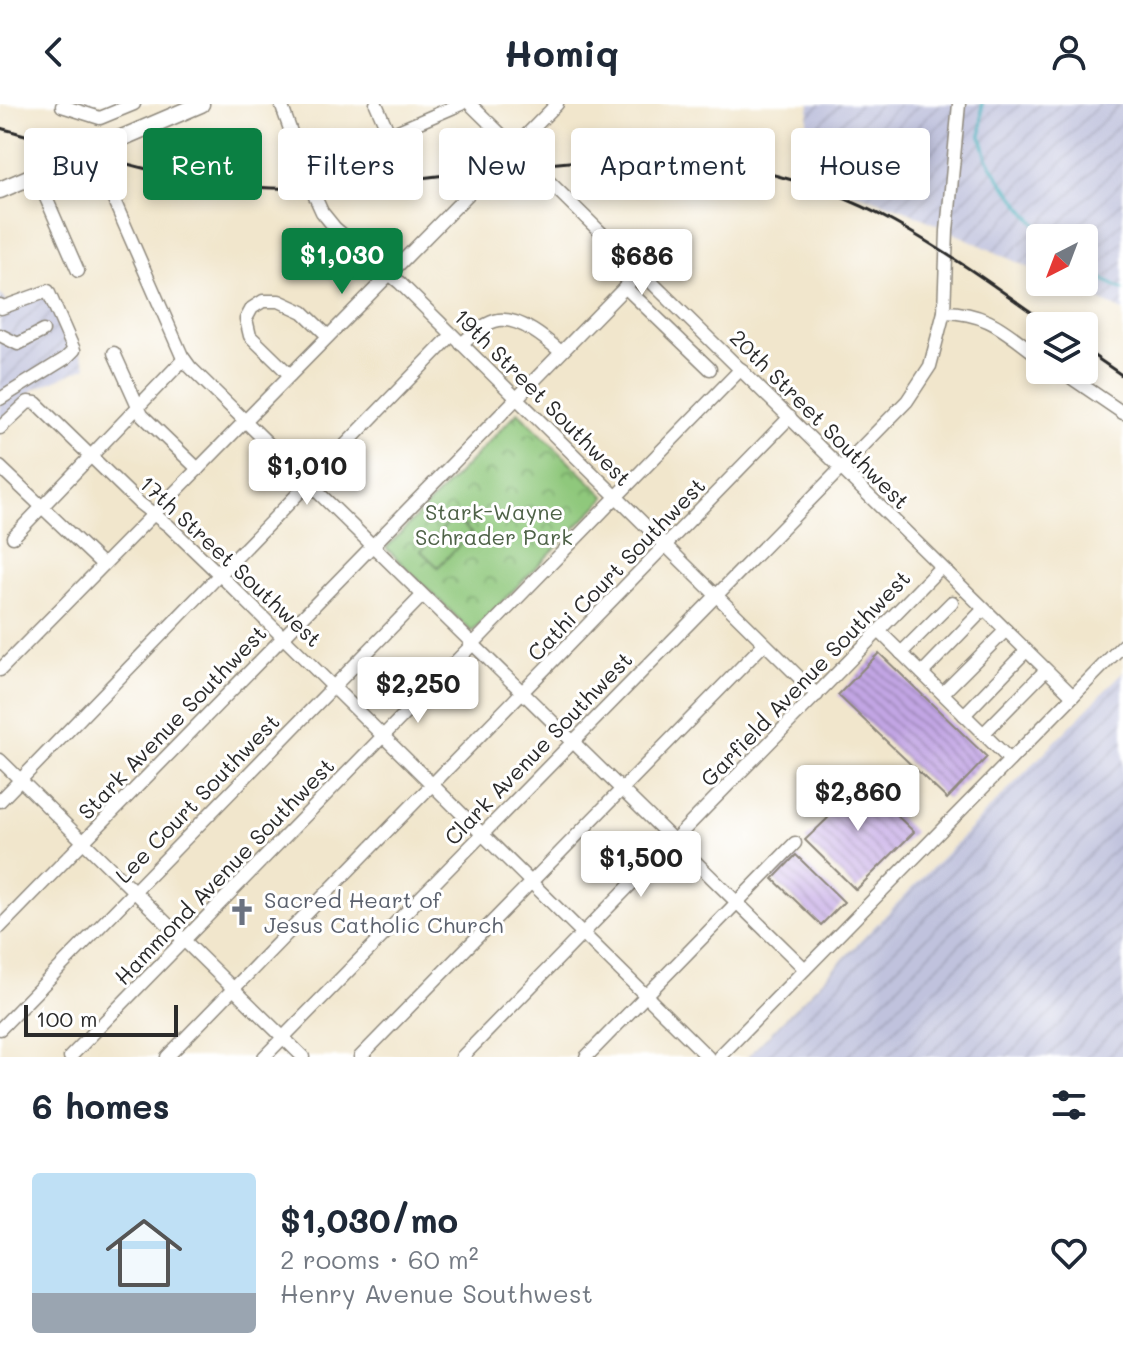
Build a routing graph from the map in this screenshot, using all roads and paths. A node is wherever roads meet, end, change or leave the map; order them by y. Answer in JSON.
{"nodes":[{"id":1,"x":64,"y":104,"type":"edge"},
{"id":2,"x":134,"y":104,"type":"edge"},
{"id":3,"x":281,"y":104,"type":"edge"},
{"id":4,"x":376,"y":104,"type":"edge"},
{"id":5,"x":461,"y":104,"type":"edge"},
{"id":6,"x":470,"y":104,"type":"edge"},
{"id":7,"x":557,"y":104,"type":"edge"},
{"id":8,"x":958,"y":104,"type":"edge"},
{"id":9,"x":196,"y":105,"type":"edge"},
{"id":10,"x":290,"y":128,"type":"edge"},
{"id":11,"x":386,"y":128,"type":"edge"},
{"id":12,"x":408,"y":128,"type":"edge"},
{"id":13,"x":494,"y":128,"type":"edge"},
{"id":14,"x":534,"y":128,"type":"edge"},
{"id":15,"x":127,"y":136,"type":"edge"},
{"id":16,"x":24,"y":180,"type":"edge"},
{"id":17,"x":555,"y":188,"type":"edge"},
{"id":18,"x":0,"y":190,"type":"edge"},
{"id":19,"x":47,"y":200,"type":"edge"},
{"id":20,"x":114,"y":200,"type":"edge"},
{"id":21,"x":316,"y":200,"type":"edge"},
{"id":22,"x":462,"y":200,"type":"edge"},
{"id":23,"x":78,"y":271,"type":"dead end"},
{"id":24,"x":641,"y":271,"type":"junction"},
{"id":25,"x":389,"y":273,"type":"junction"},
{"id":26,"x":625,"y":287,"type":"junction"},
{"id":27,"x":0,"y":305,"type":"edge"},
{"id":28,"x":944,"y":312,"type":"junction"},
{"id":29,"x":43,"y":331,"type":"dead end"},
{"id":30,"x":0,"y":335,"type":"edge"},
{"id":31,"x":328,"y":336,"type":"junction"},
{"id":32,"x":710,"y":338,"type":"junction"},
{"id":33,"x":456,"y":340,"type":"junction"},
{"id":34,"x":1026,"y":347,"type":"edge"},
{"id":35,"x":561,"y":352,"type":"junction"},
{"id":36,"x":114,"y":353,"type":"dead end"},
{"id":37,"x":694,"y":354,"type":"junction"},
{"id":38,"x":184,"y":359,"type":"junction"},
{"id":39,"x":710,"y":369,"type":"dead end"},
{"id":40,"x":741,"y":369,"type":"junction"},
{"id":41,"x":290,"y":375,"type":"junction"},
{"id":42,"x":1081,"y":384,"type":"edge"},
{"id":43,"x":516,"y":398,"type":"junction"},
{"id":44,"x":0,"y":399,"type":"edge"},
{"id":45,"x":138,"y":407,"type":"junction"},
{"id":46,"x":1123,"y":413,"type":"edge"},
{"id":47,"x":790,"y":417,"type":"junction"},
{"id":48,"x":245,"y":421,"type":"junction"},
{"id":49,"x":0,"y":428,"type":"edge"},
{"id":50,"x":91,"y":456,"type":"junction"},
{"id":51,"x":0,"y":467,"type":"edge"},
{"id":52,"x":841,"y":467,"type":"junction"},
{"id":53,"x":198,"y":469,"type":"junction"},
{"id":54,"x":308,"y":484,"type":"junction"},
{"id":55,"x":617,"y":497,"type":"junction"},
{"id":56,"x":42,"y":507,"type":"junction"},
{"id":57,"x":154,"y":514,"type":"junction"},
{"id":58,"x":13,"y":537,"type":"dead end"},
{"id":59,"x":372,"y":546,"type":"junction"},
{"id":60,"x":666,"y":546,"type":"junction"},
{"id":61,"x":103,"y":565,"type":"junction"},
{"id":62,"x":941,"y":567,"type":"junction"},
{"id":63,"x":220,"y":575,"type":"junction"},
{"id":64,"x":716,"y":595,"type":"junction"},
{"id":65,"x":422,"y":596,"type":"junction"},
{"id":66,"x":952,"y":602,"type":"dead end"},
{"id":67,"x":984,"y":609,"type":"junction"},
{"id":68,"x":1006,"y":630,"type":"junction"},
{"id":69,"x":879,"y":631,"type":"junction"},
{"id":70,"x":284,"y":637,"type":"junction"},
{"id":71,"x":472,"y":644,"type":"junction"},
{"id":72,"x":764,"y":644,"type":"junction"},
{"id":73,"x":1123,"y":645,"type":"edge"},
{"id":74,"x":1026,"y":651,"type":"junction"},
{"id":75,"x":901,"y":653,"type":"junction"},
{"id":76,"x":0,"y":670,"type":"edge"},
{"id":77,"x":1046,"y":670,"type":"junction"},
{"id":78,"x":922,"y":673,"type":"junction"},
{"id":79,"x":334,"y":686,"type":"junction"},
{"id":80,"x":523,"y":693,"type":"junction"},
{"id":81,"x":943,"y":693,"type":"junction"},
{"id":82,"x":817,"y":695,"type":"junction"},
{"id":83,"x":1073,"y":696,"type":"junction"},
{"id":84,"x":964,"y":715,"type":"junction"},
{"id":85,"x":384,"y":734,"type":"junction"},
{"id":86,"x":983,"y":734,"type":"junction"},
{"id":87,"x":573,"y":742,"type":"junction"},
{"id":88,"x":0,"y":760,"type":"edge"},
{"id":89,"x":1010,"y":760,"type":"junction"},
{"id":90,"x":20,"y":780,"type":"junction"},
{"id":91,"x":432,"y":784,"type":"junction"},
{"id":92,"x":622,"y":790,"type":"junction"},
{"id":93,"x":0,"y":801,"type":"edge"},
{"id":94,"x":483,"y":834,"type":"junction"},
{"id":95,"x":83,"y":841,"type":"junction"},
{"id":96,"x":673,"y":841,"type":"junction"},
{"id":97,"x":795,"y":843,"type":"dead end"},
{"id":98,"x":533,"y":882,"type":"junction"},
{"id":99,"x":134,"y":891,"type":"junction"},
{"id":100,"x":737,"y":904,"type":"junction"},
{"id":101,"x":0,"y":927,"type":"edge"},
{"id":102,"x":584,"y":933,"type":"junction"},
{"id":103,"x":185,"y":940,"type":"junction"},
{"id":104,"x":805,"y":969,"type":"junction"},
{"id":105,"x":234,"y":989,"type":"junction"},
{"id":106,"x":646,"y":995,"type":"junction"},
{"id":107,"x":0,"y":1029,"type":"edge"},
{"id":108,"x":283,"y":1038,"type":"junction"},
{"id":109,"x":70,"y":1057,"type":"edge"},
{"id":110,"x":167,"y":1057,"type":"edge"},
{"id":111,"x":264,"y":1057,"type":"edge"},
{"id":112,"x":303,"y":1057,"type":"edge"},
{"id":113,"x":360,"y":1057,"type":"edge"},
{"id":114,"x":462,"y":1057,"type":"edge"},
{"id":115,"x":586,"y":1057,"type":"edge"},
{"id":116,"x":708,"y":1057,"type":"edge"},
{"id":117,"x":719,"y":1057,"type":"edge"}],
"edges":[{"from":1,"to":2,"type":"street"},
{"from":3,"to":10,"type":"street","name":"19th Street Southwest"},
{"from":4,"to":11,"type":"street"},
{"from":5,"to":12,"type":"street"},
{"from":6,"to":13,"type":"street","name":"20th Street Southwest"},
{"from":7,"to":14,"type":"street"},
{"from":8,"to":28,"type":"street","name":"Clark Avenue Southwest"},
{"from":9,"to":15,"type":"main road"},
{"from":16,"to":18,"type":"main road"},
{"from":17,"to":24,"type":"street","name":"20th Street Southwest"},
{"from":19,"to":23,"type":"street"},
{"from":20,"to":38,"type":"street"},
{"from":21,"to":25,"type":"street","name":"19th Street Southwest"},
{"from":22,"to":25,"type":"street"},
{"from":24,"to":26,"type":"street","name":"Stark Avenue Southwest"},
{"from":24,"to":32,"type":"street","name":"20th Street Southwest"},
{"from":25,"to":31,"type":"street"},
{"from":25,"to":33,"type":"street","name":"19th Street Southwest"},
{"from":26,"to":35,"type":"street","name":"Stark Avenue Southwest"},
{"from":26,"to":37,"type":"street"},
{"from":27,"to":44,"type":"street"},
{"from":28,"to":34,"type":"street"},
{"from":28,"to":52,"type":"street","name":"Clark Avenue Southwest"},
{"from":29,"to":30,"type":"street"},
{"from":31,"to":41,"type":"street"},
{"from":31,"to":41,"type":"street"},
{"from":32,"to":37,"type":"street"},
{"from":32,"to":40,"type":"street","name":"20th Street Southwest"},
{"from":33,"to":35,"type":"street"},
{"from":33,"to":43,"type":"street","name":"19th Street Southwest"},
{"from":33,"to":54,"type":"street"},
{"from":35,"to":43,"type":"street","name":"Stark Avenue Southwest"},
{"from":36,"to":45,"type":"street"},
{"from":37,"to":39,"type":"street"},
{"from":38,"to":45,"type":"street"},
{"from":38,"to":48,"type":"street"},
{"from":40,"to":47,"type":"street","name":"20th Street Southwest"},
{"from":40,"to":55,"type":"street","name":"Hammond Avenue Southwest"},
{"from":41,"to":48,"type":"street"},
{"from":42,"to":46,"type":"street"},
{"from":43,"to":55,"type":"street","name":"19th Street Southwest"},
{"from":43,"to":59,"type":"street","name":"Stark Avenue Southwest"},
{"from":45,"to":50,"type":"street"},
{"from":45,"to":53,"type":"street"},
{"from":47,"to":52,"type":"street","name":"20th Street Southwest"},
{"from":47,"to":60,"type":"street","name":"Cathi Court Southwest"},
{"from":48,"to":53,"type":"street"},
{"from":48,"to":54,"type":"street"},
{"from":49,"to":50,"type":"street","name":"17th Street Southwest"},
{"from":50,"to":56,"type":"street"},
{"from":50,"to":57,"type":"street","name":"17th Street Southwest"},
{"from":51,"to":56,"type":"street"},
{"from":52,"to":62,"type":"street","name":"20th Street Southwest"},
{"from":52,"to":64,"type":"street","name":"Clark Avenue Southwest"},
{"from":53,"to":57,"type":"street"},
{"from":54,"to":59,"type":"street"},
{"from":54,"to":63,"type":"street"},
{"from":55,"to":60,"type":"street","name":"19th Street Southwest"},
{"from":55,"to":71,"type":"street","name":"Hammond Avenue Southwest"},
{"from":56,"to":58,"type":"street"},
{"from":56,"to":61,"type":"street"},
{"from":57,"to":61,"type":"street"},
{"from":57,"to":63,"type":"street","name":"17th Street Southwest"},
{"from":59,"to":65,"type":"street"},
{"from":59,"to":70,"type":"street","name":"Stark Avenue Southwest"},
{"from":60,"to":64,"type":"street","name":"19th Street Southwest"},
{"from":60,"to":80,"type":"street","name":"Cathi Court Southwest"},
{"from":61,"to":76,"type":"street"},
{"from":62,"to":67,"type":"street","name":"20th Street Southwest"},
{"from":62,"to":69,"type":"street","name":"Garfield Avenue Southwest"},
{"from":63,"to":70,"type":"street","name":"17th Street Southwest"},
{"from":63,"to":90,"type":"street"},
{"from":64,"to":72,"type":"street","name":"19th Street Southwest"},
{"from":64,"to":87,"type":"street","name":"Clark Avenue Southwest"},
{"from":65,"to":71,"type":"street"},
{"from":65,"to":79,"type":"street","name":"Lee Court Southwest"},
{"from":66,"to":75,"type":"street"},
{"from":67,"to":68,"type":"street","name":"20th Street Southwest"},
{"from":67,"to":78,"type":"street"},
{"from":68,"to":74,"type":"street","name":"20th Street Southwest"},
{"from":68,"to":81,"type":"street"},
{"from":69,"to":75,"type":"street"},
{"from":69,"to":82,"type":"street","name":"Garfield Avenue Southwest"},
{"from":70,"to":79,"type":"street","name":"17th Street Southwest"},
{"from":70,"to":95,"type":"street","name":"Stark Avenue Southwest"},
{"from":71,"to":80,"type":"street"},
{"from":71,"to":85,"type":"street","name":"Hammond Avenue Southwest"},
{"from":72,"to":82,"type":"street","name":"19th Street Southwest"},
{"from":72,"to":92,"type":"street"},
{"from":73,"to":83,"type":"street"},
{"from":74,"to":77,"type":"street","name":"20th Street Southwest"},
{"from":74,"to":84,"type":"street"},
{"from":75,"to":78,"type":"street"},
{"from":77,"to":83,"type":"street","name":"20th Street Southwest"},
{"from":77,"to":86,"type":"street"},
{"from":78,"to":81,"type":"street"},
{"from":79,"to":85,"type":"street","name":"17th Street Southwest"},
{"from":79,"to":99,"type":"street","name":"Lee Court Southwest"},
{"from":80,"to":87,"type":"street"},
{"from":80,"to":91,"type":"street","name":"Cathi Court Southwest"},
{"from":81,"to":84,"type":"street"},
{"from":82,"to":96,"type":"street","name":"Garfield Avenue Southwest"},
{"from":83,"to":89,"type":"street"},
{"from":84,"to":86,"type":"street"},
{"from":85,"to":91,"type":"street","name":"17th Street Southwest"},
{"from":85,"to":103,"type":"street","name":"Hammond Avenue Southwest"},
{"from":86,"to":89,"type":"street"},
{"from":87,"to":92,"type":"street"},
{"from":87,"to":94,"type":"street","name":"Clark Avenue Southwest"},
{"from":88,"to":90,"type":"street"},
{"from":89,"to":104,"type":"street"},
{"from":90,"to":93,"type":"street"},
{"from":90,"to":95,"type":"street"},
{"from":91,"to":94,"type":"street","name":"17th Street Southwest"},
{"from":91,"to":105,"type":"street","name":"Cathi Court Southwest"},
{"from":92,"to":96,"type":"street"},
{"from":92,"to":98,"type":"street"},
{"from":94,"to":98,"type":"street","name":"17th Street Southwest"},
{"from":94,"to":108,"type":"street","name":"Clark Avenue Southwest"},
{"from":95,"to":99,"type":"street"},
{"from":95,"to":101,"type":"street","name":"Stark Avenue Southwest"},
{"from":96,"to":100,"type":"street"},
{"from":96,"to":102,"type":"street","name":"Garfield Avenue Southwest"},
{"from":97,"to":100,"type":"street"},
{"from":98,"to":102,"type":"street","name":"17th Street Southwest"},
{"from":98,"to":113,"type":"street"},
{"from":99,"to":103,"type":"street"},
{"from":99,"to":107,"type":"street","name":"Lee Court Southwest"},
{"from":100,"to":104,"type":"street"},
{"from":100,"to":106,"type":"street"},
{"from":102,"to":106,"type":"street","name":"17th Street Southwest"},
{"from":102,"to":114,"type":"street","name":"Garfield Avenue Southwest"},
{"from":103,"to":105,"type":"street"},
{"from":103,"to":109,"type":"street","name":"Hammond Avenue Southwest"},
{"from":104,"to":117,"type":"street"},
{"from":105,"to":108,"type":"street"},
{"from":105,"to":110,"type":"street","name":"Cathi Court Southwest"},
{"from":106,"to":115,"type":"street"},
{"from":106,"to":116,"type":"street","name":"17th Street Southwest"},
{"from":108,"to":111,"type":"street","name":"Clark Avenue Southwest"},
{"from":108,"to":112,"type":"street"}]}
